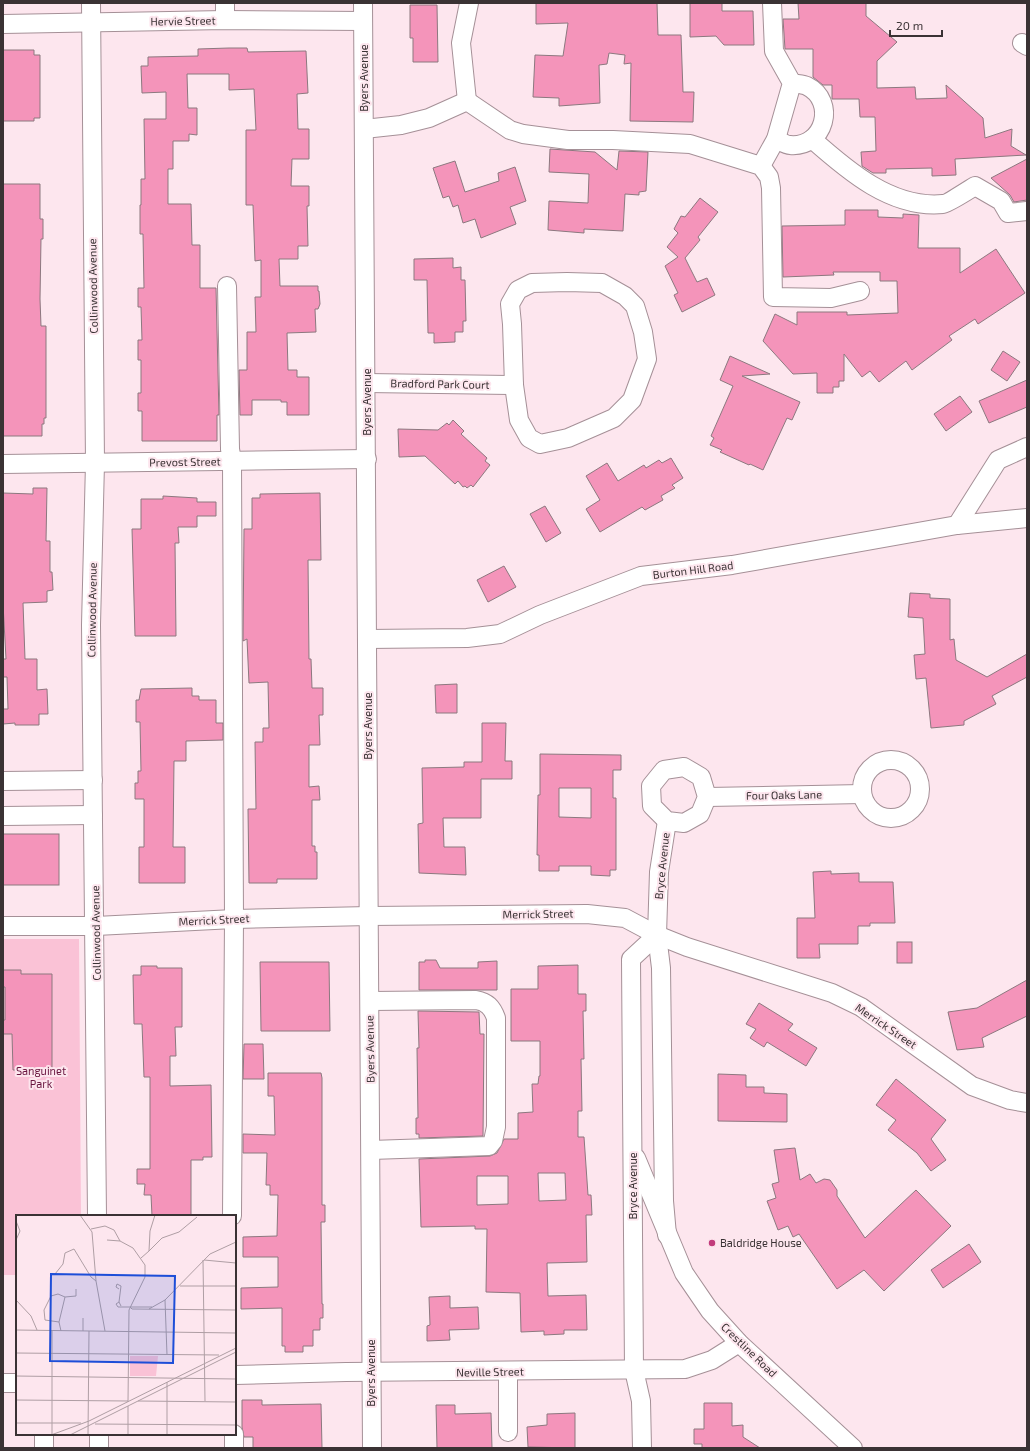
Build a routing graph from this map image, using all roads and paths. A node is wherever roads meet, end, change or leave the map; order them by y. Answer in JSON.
{"nodes":[{"id":1,"x":91,"y":3,"type":"edge"},
{"id":2,"x":363,"y":3,"type":"edge"},
{"id":3,"x":469,"y":3,"type":"edge"},
{"id":4,"x":772,"y":3,"type":"edge"},
{"id":5,"x":225,"y":12,"type":"edge"},
{"id":6,"x":364,"y":21,"type":"junction"},
{"id":7,"x":91,"y":22,"type":"junction"},
{"id":8,"x":3,"y":24,"type":"edge"},
{"id":9,"x":792,"y":83,"type":"junction"},
{"id":10,"x":467,"y":101,"type":"junction"},
{"id":11,"x":364,"y":129,"type":"junction"},
{"id":12,"x":776,"y":139,"type":"junction"},
{"id":13,"x":812,"y":139,"type":"junction"},
{"id":14,"x":761,"y":166,"type":"junction"},
{"id":15,"x":1027,"y":211,"type":"edge"},
{"id":16,"x":227,"y":286,"type":"dead end"},
{"id":17,"x":860,"y":291,"type":"dead end"},
{"id":18,"x":367,"y":383,"type":"junction"},
{"id":19,"x":514,"y":385,"type":"junction"},
{"id":20,"x":1027,"y":447,"type":"edge"},
{"id":21,"x":367,"y":459,"type":"junction"},
{"id":22,"x":232,"y":461,"type":"junction"},
{"id":23,"x":95,"y":463,"type":"junction"},
{"id":24,"x":3,"y":464,"type":"edge"},
{"id":25,"x":1027,"y":518,"type":"edge"},
{"id":26,"x":957,"y":525,"type":"junction"},
{"id":27,"x":367,"y":640,"type":"junction"},
{"id":28,"x":93,"y":780,"type":"junction"},
{"id":29,"x":3,"y":781,"type":"edge"},
{"id":30,"x":862,"y":794,"type":"dead end"},
{"id":31,"x":707,"y":797,"type":"junction"},
{"id":32,"x":93,"y":815,"type":"junction"},
{"id":33,"x":3,"y":816,"type":"edge"},
{"id":34,"x":667,"y":821,"type":"junction"},
{"id":35,"x":369,"y":916,"type":"junction"},
{"id":36,"x":234,"y":919,"type":"junction"},
{"id":37,"x":3,"y":926,"type":"edge"},
{"id":38,"x":96,"y":926,"type":"junction"},
{"id":39,"x":656,"y":935,"type":"junction"},
{"id":40,"x":370,"y":1001,"type":"junction"},
{"id":41,"x":1027,"y":1103,"type":"edge"},
{"id":42,"x":371,"y":1150,"type":"junction"},
{"id":43,"x":632,"y":1150,"type":"junction"},
{"id":44,"x":97,"y":1215,"type":"edge"},
{"id":45,"x":232,"y":1215,"type":"edge"},
{"id":46,"x":667,"y":1234,"type":"junction"},
{"id":47,"x":738,"y":1343,"type":"junction"},
{"id":48,"x":634,"y":1370,"type":"junction"},
{"id":49,"x":508,"y":1371,"type":"junction"},
{"id":50,"x":371,"y":1373,"type":"junction"},
{"id":51,"x":236,"y":1375,"type":"edge"},
{"id":52,"x":3,"y":1383,"type":"edge"},
{"id":53,"x":16,"y":1384,"type":"edge"},
{"id":54,"x":508,"y":1432,"type":"dead end"},
{"id":55,"x":44,"y":1435,"type":"edge"},
{"id":56,"x":99,"y":1435,"type":"edge"},
{"id":57,"x":234,"y":1435,"type":"edge"},
{"id":58,"x":44,"y":1448,"type":"edge"},
{"id":59,"x":99,"y":1448,"type":"edge"},
{"id":60,"x":234,"y":1448,"type":"edge"},
{"id":61,"x":372,"y":1448,"type":"edge"},
{"id":62,"x":642,"y":1448,"type":"edge"},
{"id":63,"x":853,"y":1448,"type":"edge"}],
"edges":[{"from":1,"to":7,"type":"street","name":"Collinwood Avenue"},
{"from":2,"to":6,"type":"street","name":"Byers Avenue"},
{"from":3,"to":10,"type":"street"},
{"from":4,"to":9,"type":"street"},
{"from":5,"to":6,"type":"street","name":"Hervie Street"},
{"from":5,"to":7,"type":"street","name":"Hervie Street"},
{"from":6,"to":11,"type":"street","name":"Byers Avenue"},
{"from":7,"to":8,"type":"street","name":"Hervie Street"},
{"from":7,"to":23,"type":"street","name":"Collinwood Avenue"},
{"from":9,"to":12,"type":"street"},
{"from":9,"to":13,"type":"street"},
{"from":10,"to":11,"type":"street"},
{"from":10,"to":14,"type":"street"},
{"from":11,"to":18,"type":"street","name":"Byers Avenue"},
{"from":12,"to":13,"type":"street"},
{"from":12,"to":14,"type":"street"},
{"from":13,"to":15,"type":"street"},
{"from":14,"to":17,"type":"street"},
{"from":16,"to":22,"type":"street"},
{"from":18,"to":19,"type":"street","name":"Bradford Park Court"},
{"from":18,"to":21,"type":"street","name":"Byers Avenue"},
{"from":19,"to":19,"type":"street"},
{"from":20,"to":26,"type":"street"},
{"from":21,"to":22,"type":"street","name":"Prevost Street"},
{"from":21,"to":27,"type":"street","name":"Byers Avenue"},
{"from":22,"to":23,"type":"street","name":"Prevost Street"},
{"from":22,"to":36,"type":"street"},
{"from":23,"to":24,"type":"street","name":"Prevost Street"},
{"from":23,"to":28,"type":"street","name":"Collinwood Avenue"},
{"from":25,"to":26,"type":"street","name":"Burton Hill Road"},
{"from":26,"to":27,"type":"street","name":"Burton Hill Road"},
{"from":27,"to":35,"type":"street","name":"Byers Avenue"},
{"from":28,"to":29,"type":"street"},
{"from":28,"to":32,"type":"street","name":"Collinwood Avenue"},
{"from":30,"to":31,"type":"street","name":"Four Oaks Lane"},
{"from":31,"to":34,"type":"street"},
{"from":31,"to":34,"type":"street"},
{"from":32,"to":33,"type":"street"},
{"from":32,"to":38,"type":"street","name":"Collinwood Avenue"},
{"from":34,"to":39,"type":"street","name":"Bryce Avenue"},
{"from":35,"to":36,"type":"street","name":"Merrick Street"},
{"from":35,"to":39,"type":"street","name":"Merrick Street"},
{"from":35,"to":40,"type":"street","name":"Byers Avenue"},
{"from":36,"to":38,"type":"street","name":"Merrick Street"},
{"from":36,"to":45,"type":"street"},
{"from":37,"to":38,"type":"street","name":"Merrick Street"},
{"from":38,"to":44,"type":"street","name":"Collinwood Avenue"},
{"from":39,"to":41,"type":"street","name":"Merrick Street"},
{"from":39,"to":43,"type":"street","name":"Bryce Avenue"},
{"from":39,"to":46,"type":"street","name":"Bryce Avenue"},
{"from":40,"to":42,"type":"street","name":"Byers Avenue"},
{"from":40,"to":42,"type":"street"},
{"from":42,"to":50,"type":"street","name":"Byers Avenue"},
{"from":43,"to":46,"type":"street","name":"Crestline Road"},
{"from":43,"to":48,"type":"street","name":"Bryce Avenue"},
{"from":46,"to":47,"type":"street","name":"Crestline Road"},
{"from":47,"to":48,"type":"street","name":"Neville Street"},
{"from":47,"to":63,"type":"street","name":"Crestline Road"},
{"from":48,"to":49,"type":"street","name":"Neville Street"},
{"from":48,"to":62,"type":"street","name":"Bryce Avenue"},
{"from":49,"to":50,"type":"street","name":"Neville Street"},
{"from":49,"to":54,"type":"street"},
{"from":50,"to":51,"type":"street","name":"Neville Street"},
{"from":50,"to":61,"type":"street","name":"Byers Avenue"},
{"from":52,"to":53,"type":"street"},
{"from":55,"to":58,"type":"street"},
{"from":56,"to":59,"type":"street"},
{"from":57,"to":60,"type":"street"}]}
